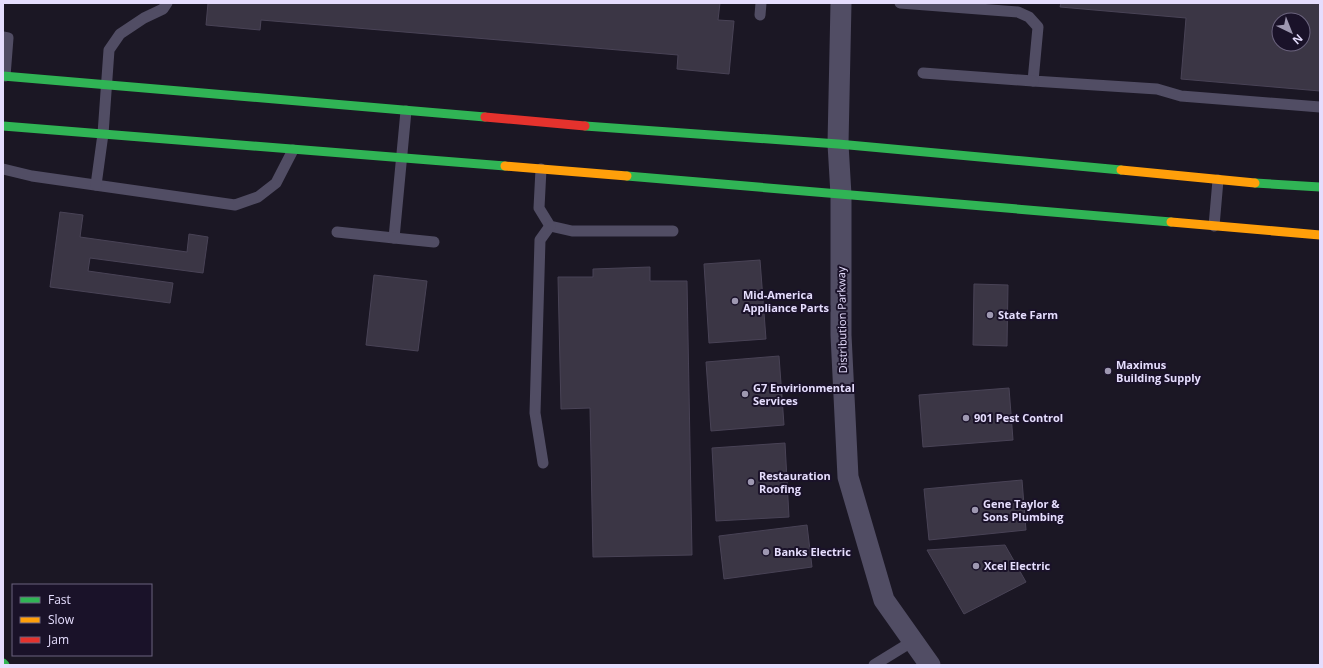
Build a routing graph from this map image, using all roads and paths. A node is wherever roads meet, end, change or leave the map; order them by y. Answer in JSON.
{"nodes":[{"id":1,"x":167,"y":3,"type":"edge"},
{"id":2,"x":761,"y":3,"type":"edge"},
{"id":3,"x":841,"y":3,"type":"edge"},
{"id":4,"x":900,"y":3,"type":"edge"},
{"id":5,"x":760,"y":15,"type":"dead end"},
{"id":6,"x":3,"y":37,"type":"edge"},
{"id":7,"x":923,"y":74,"type":"dead end"},
{"id":8,"x":4,"y":76,"type":"edge"},
{"id":9,"x":1033,"y":81,"type":"junction"},
{"id":10,"x":107,"y":85,"type":"junction"},
{"id":11,"x":1320,"y":107,"type":"edge"},
{"id":12,"x":406,"y":111,"type":"junction"},
{"id":13,"x":3,"y":126,"type":"edge"},
{"id":14,"x":103,"y":134,"type":"junction"},
{"id":15,"x":838,"y":144,"type":"junction"},
{"id":16,"x":293,"y":150,"type":"junction"},
{"id":17,"x":402,"y":159,"type":"junction"},
{"id":18,"x":3,"y":168,"type":"edge"},
{"id":19,"x":541,"y":169,"type":"junction"},
{"id":20,"x":1218,"y":180,"type":"junction"},
{"id":21,"x":96,"y":185,"type":"junction"},
{"id":22,"x":1320,"y":187,"type":"edge"},
{"id":23,"x":841,"y":195,"type":"junction"},
{"id":24,"x":550,"y":226,"type":"junction"},
{"id":25,"x":1214,"y":226,"type":"junction"},
{"id":26,"x":674,"y":231,"type":"dead end"},
{"id":27,"x":337,"y":232,"type":"dead end"},
{"id":28,"x":1320,"y":235,"type":"edge"},
{"id":29,"x":394,"y":238,"type":"junction"},
{"id":30,"x":434,"y":242,"type":"dead end"},
{"id":31,"x":543,"y":463,"type":"dead end"},
{"id":32,"x":913,"y":641,"type":"junction"},
{"id":33,"x":874,"y":665,"type":"edge"},
{"id":34,"x":930,"y":665,"type":"edge"}],
"edges":[{"from":1,"to":10,"type":"lane"},
{"from":2,"to":5,"type":"lane"},
{"from":3,"to":15,"type":"street","name":"Distribution Parkway"},
{"from":4,"to":9,"type":"lane"},
{"from":6,"to":8,"type":"lane"},
{"from":7,"to":9,"type":"lane"},
{"from":8,"to":10,"type":"main road"},
{"from":9,"to":11,"type":"lane"},
{"from":10,"to":12,"type":"main road"},
{"from":10,"to":14,"type":"lane"},
{"from":12,"to":15,"type":"main road"},
{"from":12,"to":17,"type":"lane"},
{"from":13,"to":14,"type":"main road"},
{"from":14,"to":16,"type":"main road"},
{"from":14,"to":21,"type":"lane"},
{"from":15,"to":20,"type":"main road"},
{"from":15,"to":23,"type":"street","name":"Distribution Parkway"},
{"from":16,"to":17,"type":"main road"},
{"from":16,"to":21,"type":"lane"},
{"from":17,"to":19,"type":"main road"},
{"from":17,"to":29,"type":"lane"},
{"from":18,"to":21,"type":"lane"},
{"from":19,"to":23,"type":"main road"},
{"from":19,"to":24,"type":"lane"},
{"from":20,"to":22,"type":"main road"},
{"from":20,"to":25,"type":"lane"},
{"from":23,"to":25,"type":"main road"},
{"from":23,"to":32,"type":"street","name":"Distribution Parkway"},
{"from":24,"to":26,"type":"lane"},
{"from":24,"to":31,"type":"lane"},
{"from":25,"to":28,"type":"main road"},
{"from":27,"to":29,"type":"lane"},
{"from":29,"to":30,"type":"lane"},
{"from":32,"to":33,"type":"lane"},
{"from":32,"to":34,"type":"street","name":"Distribution Parkway"}]}
